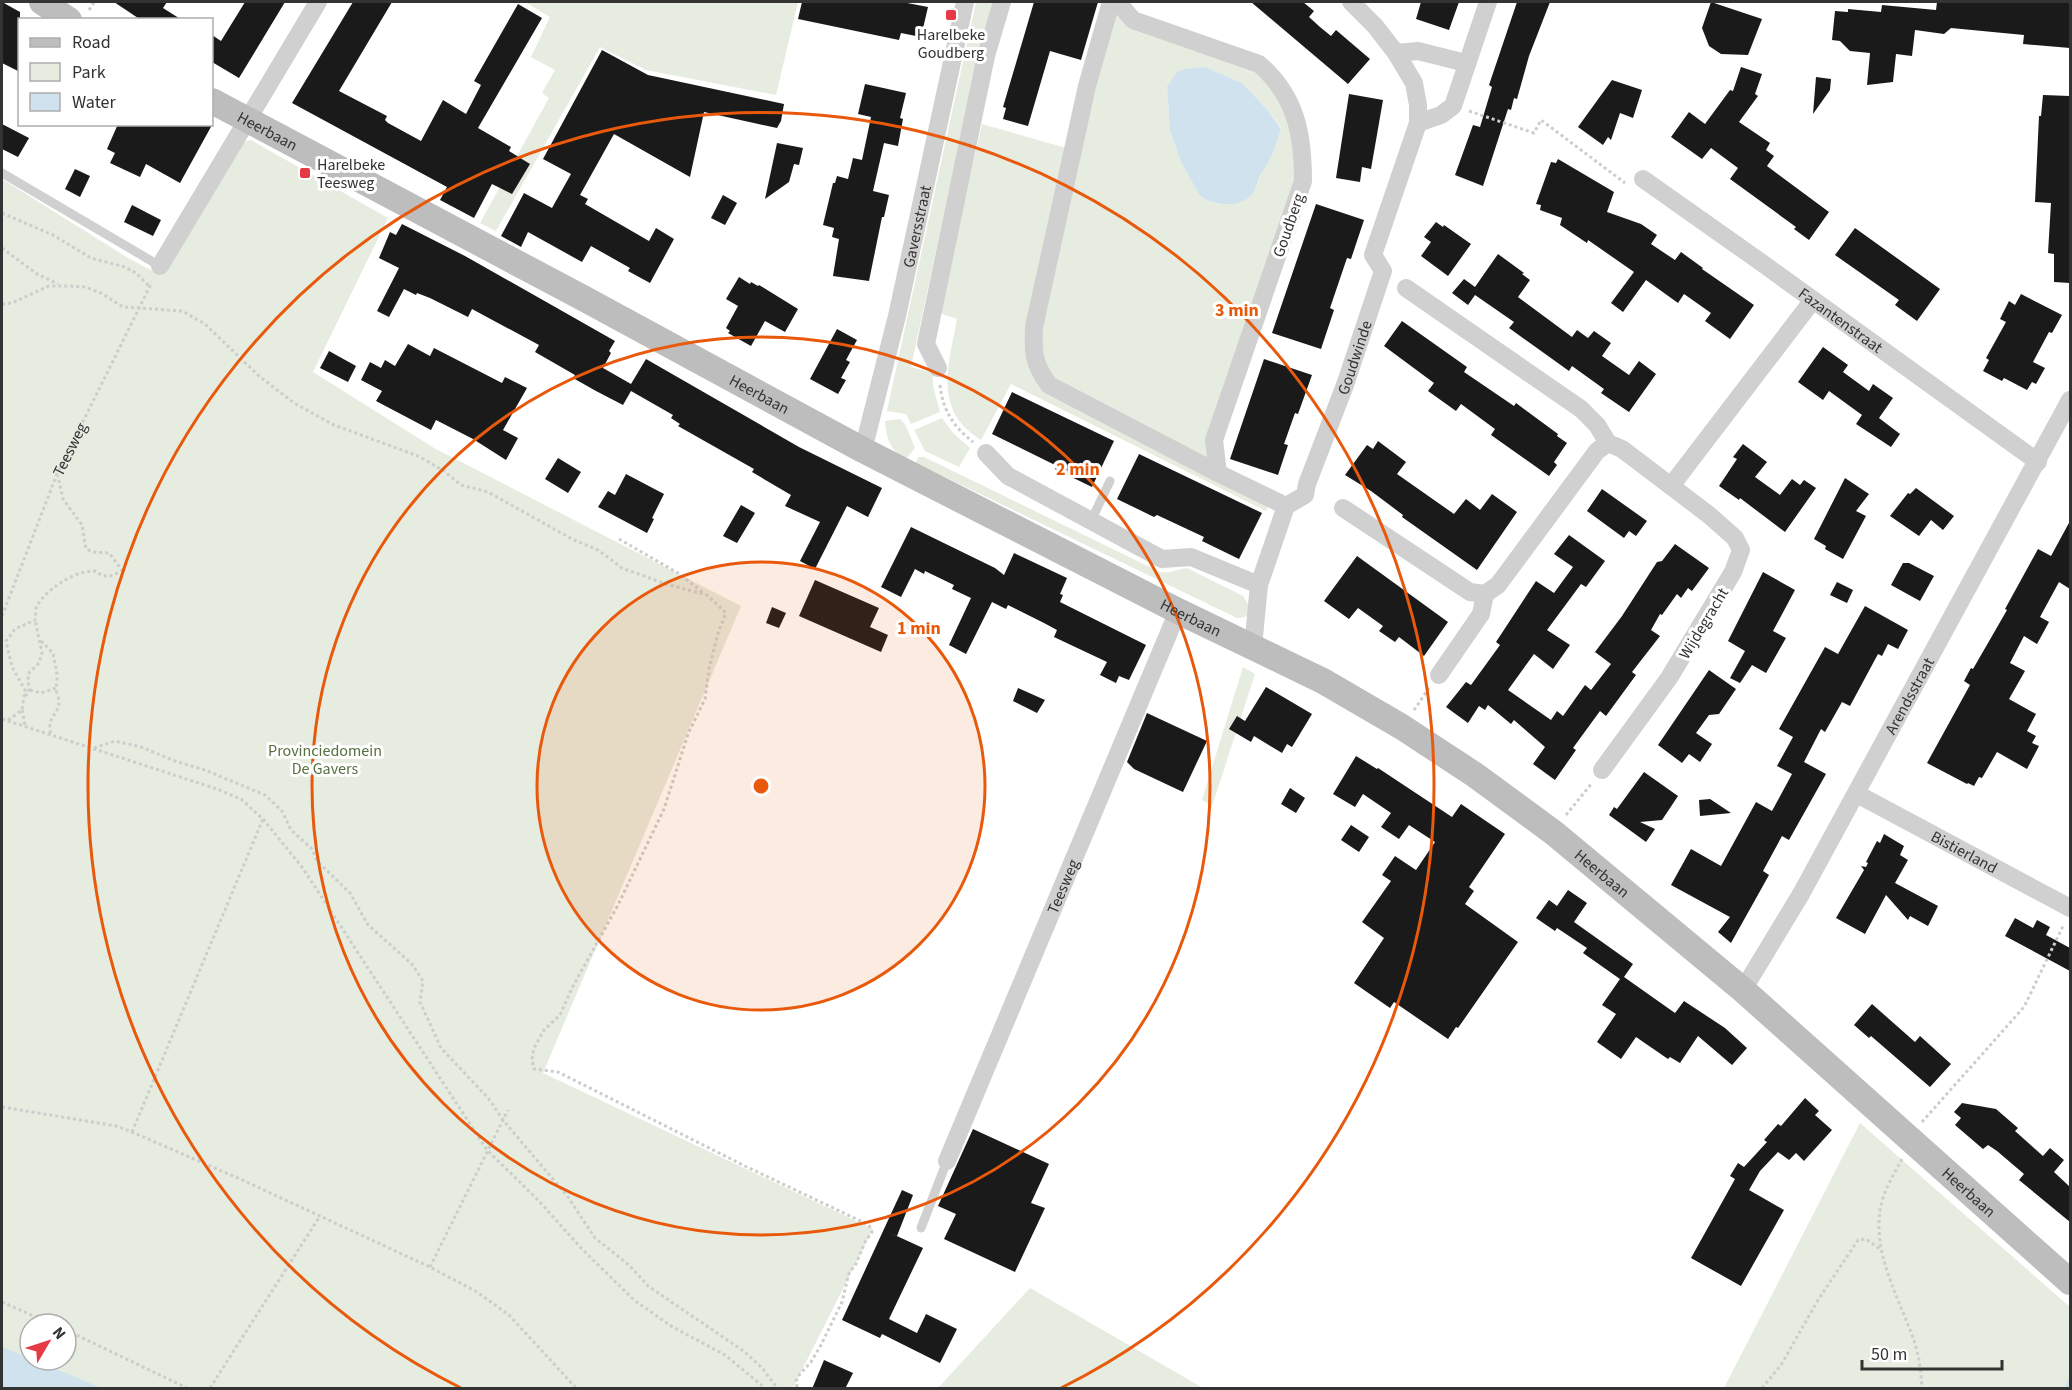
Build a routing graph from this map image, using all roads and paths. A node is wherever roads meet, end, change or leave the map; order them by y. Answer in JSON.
{"nodes":[{"id":1,"x":42,"y":2,"type":"edge"},
{"id":2,"x":318,"y":2,"type":"edge"},
{"id":3,"x":965,"y":2,"type":"edge"},
{"id":4,"x":1002,"y":2,"type":"edge"},
{"id":5,"x":1111,"y":2,"type":"edge"},
{"id":6,"x":1120,"y":2,"type":"edge"},
{"id":7,"x":1351,"y":2,"type":"edge"},
{"id":8,"x":1488,"y":2,"type":"edge"},
{"id":9,"x":66,"y":18,"type":"edge"},
{"id":10,"x":1396,"y":53,"type":"junction"},
{"id":11,"x":1466,"y":63,"type":"junction"},
{"id":12,"x":213,"y":101,"type":"edge"},
{"id":13,"x":1453,"y":106,"type":"junction"},
{"id":14,"x":248,"y":119,"type":"junction"},
{"id":15,"x":1418,"y":123,"type":"junction"},
{"id":16,"x":2,"y":172,"type":"edge"},
{"id":17,"x":1643,"y":179,"type":"joint"},
{"id":18,"x":2,"y":213,"type":"edge"},
{"id":19,"x":2,"y":248,"type":"edge"},
{"id":20,"x":158,"y":270,"type":"joint"},
{"id":21,"x":60,"y":286,"type":"junction"},
{"id":22,"x":1406,"y":288,"type":"dead end"},
{"id":23,"x":1813,"y":300,"type":"junction"},
{"id":24,"x":2,"y":304,"type":"edge"},
{"id":25,"x":139,"y":309,"type":"junction"},
{"id":26,"x":938,"y":368,"type":"joint"},
{"id":27,"x":2070,"y":400,"type":"edge"},
{"id":28,"x":1608,"y":443,"type":"junction"},
{"id":29,"x":863,"y":450,"type":"junction"},
{"id":30,"x":986,"y":453,"type":"joint"},
{"id":31,"x":2037,"y":462,"type":"junction"},
{"id":32,"x":1218,"y":473,"type":"junction"},
{"id":33,"x":57,"y":474,"type":"junction"},
{"id":34,"x":1110,"y":481,"type":"dead end"},
{"id":35,"x":1671,"y":486,"type":"junction"},
{"id":36,"x":1287,"y":506,"type":"junction"},
{"id":37,"x":1343,"y":508,"type":"dead end"},
{"id":38,"x":1091,"y":521,"type":"junction"},
{"id":39,"x":619,"y":540,"type":"dead end"},
{"id":40,"x":1259,"y":585,"type":"junction"},
{"id":41,"x":1485,"y":594,"type":"junction"},
{"id":42,"x":706,"y":595,"type":"junction"},
{"id":43,"x":1178,"y":611,"type":"junction"},
{"id":44,"x":2,"y":616,"type":"edge"},
{"id":45,"x":35,"y":620,"type":"junction"},
{"id":46,"x":40,"y":639,"type":"junction"},
{"id":47,"x":1253,"y":647,"type":"junction"},
{"id":48,"x":1439,"y":675,"type":"joint"},
{"id":49,"x":56,"y":688,"type":"junction"},
{"id":50,"x":28,"y":689,"type":"junction"},
{"id":51,"x":24,"y":698,"type":"junction"},
{"id":52,"x":22,"y":710,"type":"junction"},
{"id":53,"x":2,"y":719,"type":"edge"},
{"id":54,"x":7,"y":720,"type":"junction"},
{"id":55,"x":25,"y":726,"type":"junction"},
{"id":56,"x":1402,"y":727,"type":"junction"},
{"id":57,"x":51,"y":735,"type":"junction"},
{"id":58,"x":92,"y":748,"type":"junction"},
{"id":59,"x":1602,"y":770,"type":"joint"},
{"id":60,"x":1857,"y":794,"type":"junction"},
{"id":61,"x":262,"y":819,"type":"junction"},
{"id":62,"x":1554,"y":833,"type":"junction"},
{"id":63,"x":2068,"y":915,"type":"edge"},
{"id":64,"x":1743,"y":990,"type":"junction"},
{"id":65,"x":2,"y":1107,"type":"edge"},
{"id":66,"x":507,"y":1110,"type":"dead end"},
{"id":67,"x":503,"y":1120,"type":"junction"},
{"id":68,"x":132,"y":1132,"type":"junction"},
{"id":69,"x":1912,"y":1141,"type":"junction"},
{"id":70,"x":487,"y":1150,"type":"junction"},
{"id":71,"x":947,"y":1161,"type":"joint"},
{"id":72,"x":320,"y":1216,"type":"junction"},
{"id":73,"x":921,"y":1228,"type":"dead end"},
{"id":74,"x":1880,"y":1249,"type":"junction"},
{"id":75,"x":430,"y":1267,"type":"junction"},
{"id":76,"x":2070,"y":1282,"type":"edge"},
{"id":77,"x":2,"y":1302,"type":"edge"},
{"id":78,"x":25,"y":1312,"type":"edge"},
{"id":79,"x":78,"y":1336,"type":"edge"},
{"id":80,"x":187,"y":1389,"type":"edge"},
{"id":81,"x":210,"y":1389,"type":"edge"},
{"id":82,"x":576,"y":1389,"type":"edge"},
{"id":83,"x":765,"y":1389,"type":"edge"},
{"id":84,"x":777,"y":1389,"type":"edge"},
{"id":85,"x":797,"y":1389,"type":"edge"},
{"id":86,"x":1762,"y":1389,"type":"edge"},
{"id":87,"x":1922,"y":1389,"type":"edge"}],
"edges":[{"from":1,"to":9,"type":"street"},
{"from":2,"to":14,"type":"street"},
{"from":3,"to":29,"type":"street","name":"Gaversstraat"},
{"from":4,"to":26,"type":"street"},
{"from":5,"to":32,"type":"street"},
{"from":6,"to":32,"type":"street","name":"Goudberg"},
{"from":7,"to":10,"type":"street"},
{"from":8,"to":11,"type":"street"},
{"from":10,"to":11,"type":"street"},
{"from":10,"to":15,"type":"street","name":"Goudwinde"},
{"from":11,"to":13,"type":"street"},
{"from":12,"to":14,"type":"street","name":"Heerbaan"},
{"from":13,"to":15,"type":"street"},
{"from":13,"to":17,"type":"path"},
{"from":14,"to":20,"type":"street"},
{"from":14,"to":29,"type":"street","name":"Heerbaan"},
{"from":15,"to":36,"type":"street","name":"Goudwinde"},
{"from":16,"to":20,"type":"lane"},
{"from":17,"to":23,"type":"street","name":"Fazantenstraat"},
{"from":18,"to":25,"type":"path","name":"Teesweg"},
{"from":19,"to":21,"type":"path"},
{"from":21,"to":24,"type":"path"},
{"from":21,"to":25,"type":"path"},
{"from":22,"to":28,"type":"street","name":"Wijdegracht"},
{"from":23,"to":31,"type":"street","name":"Fazantenstraat"},
{"from":23,"to":35,"type":"street"},
{"from":25,"to":33,"type":"path","name":"Teesweg"},
{"from":25,"to":42,"type":"path"},
{"from":26,"to":30,"type":"path"},
{"from":27,"to":31,"type":"street","name":"Arendsstraat"},
{"from":28,"to":35,"type":"street","name":"Wijdegracht"},
{"from":28,"to":41,"type":"street"},
{"from":29,"to":43,"type":"street","name":"Heerbaan"},
{"from":30,"to":38,"type":"street"},
{"from":31,"to":60,"type":"street","name":"Arendsstraat"},
{"from":32,"to":36,"type":"street"},
{"from":33,"to":44,"type":"path","name":"Teesweg"},
{"from":33,"to":45,"type":"path"},
{"from":34,"to":38,"type":"lane"},
{"from":35,"to":59,"type":"street","name":"Wijdegracht"},
{"from":36,"to":40,"type":"street","name":"Goudwinde"},
{"from":37,"to":41,"type":"street"},
{"from":38,"to":40,"type":"street"},
{"from":39,"to":42,"type":"path"},
{"from":40,"to":47,"type":"street","name":"Goudwinde"},
{"from":41,"to":48,"type":"street"},
{"from":42,"to":85,"type":"path"},
{"from":43,"to":47,"type":"street","name":"Heerbaan"},
{"from":43,"to":71,"type":"street","name":"Teesweg"},
{"from":45,"to":46,"type":"path"},
{"from":45,"to":51,"type":"path"},
{"from":46,"to":49,"type":"path"},
{"from":46,"to":50,"type":"path"},
{"from":47,"to":56,"type":"street","name":"Heerbaan"},
{"from":48,"to":56,"type":"path"},
{"from":49,"to":50,"type":"path"},
{"from":49,"to":57,"type":"path"},
{"from":50,"to":51,"type":"path"},
{"from":51,"to":52,"type":"path"},
{"from":52,"to":54,"type":"path"},
{"from":52,"to":55,"type":"path"},
{"from":53,"to":54,"type":"path"},
{"from":54,"to":55,"type":"path"},
{"from":55,"to":57,"type":"path"},
{"from":56,"to":62,"type":"street","name":"Heerbaan"},
{"from":57,"to":58,"type":"path"},
{"from":58,"to":61,"type":"path"},
{"from":58,"to":67,"type":"path"},
{"from":59,"to":62,"type":"path"},
{"from":60,"to":63,"type":"street","name":"Bistierland"},
{"from":60,"to":64,"type":"street","name":"Arendsstraat"},
{"from":61,"to":68,"type":"path"},
{"from":61,"to":70,"type":"path"},
{"from":62,"to":64,"type":"street","name":"Heerbaan"},
{"from":63,"to":69,"type":"path"},
{"from":64,"to":69,"type":"street","name":"Heerbaan"},
{"from":65,"to":68,"type":"path"},
{"from":66,"to":67,"type":"path"},
{"from":67,"to":70,"type":"path"},
{"from":67,"to":84,"type":"path"},
{"from":68,"to":72,"type":"path"},
{"from":69,"to":74,"type":"path"},
{"from":69,"to":76,"type":"street","name":"Heerbaan"},
{"from":70,"to":75,"type":"path"},
{"from":70,"to":83,"type":"path"},
{"from":71,"to":73,"type":"lane"},
{"from":72,"to":75,"type":"path"},
{"from":72,"to":81,"type":"path"},
{"from":74,"to":86,"type":"path"},
{"from":74,"to":87,"type":"path"},
{"from":75,"to":82,"type":"path"},
{"from":77,"to":78,"type":"path"},
{"from":79,"to":80,"type":"path"}]}
